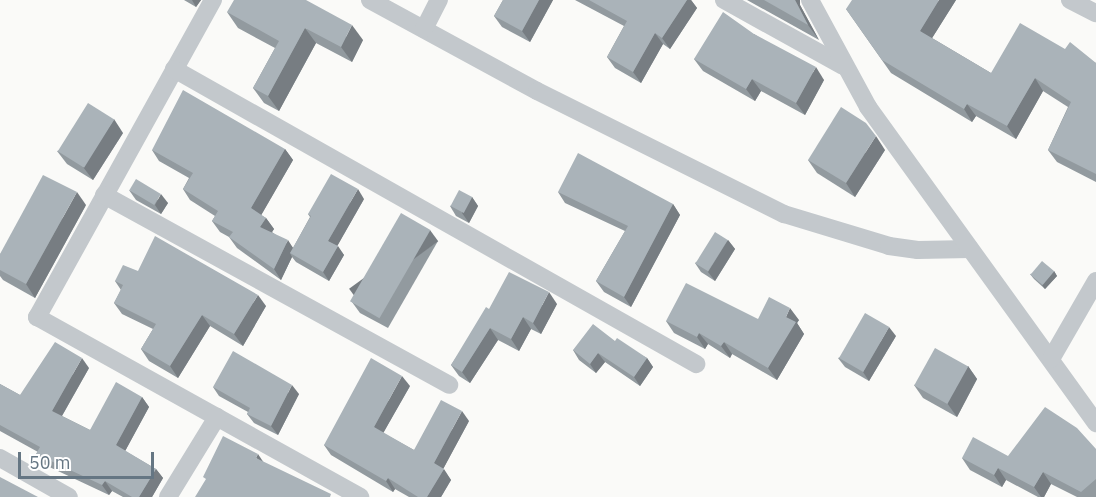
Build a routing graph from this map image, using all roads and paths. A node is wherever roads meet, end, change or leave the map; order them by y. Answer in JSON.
{"nodes":[{"id":1,"x":213,"y":0,"type":"edge"},
{"id":2,"x":370,"y":0,"type":"edge"},
{"id":3,"x":439,"y":0,"type":"edge"},
{"id":4,"x":724,"y":0,"type":"edge"},
{"id":5,"x":810,"y":0,"type":"edge"},
{"id":6,"x":1070,"y":0,"type":"edge"},
{"id":7,"x":1096,"y":14,"type":"edge"},
{"id":8,"x":424,"y":29,"type":"junction"},
{"id":9,"x":845,"y":67,"type":"junction"},
{"id":10,"x":174,"y":69,"type":"junction"},
{"id":11,"x":104,"y":195,"type":"junction"},
{"id":12,"x":970,"y":249,"type":"junction"},
{"id":13,"x":1096,"y":281,"type":"edge"},
{"id":14,"x":1051,"y":359,"type":"junction"},
{"id":15,"x":696,"y":364,"type":"dead end"},
{"id":16,"x":449,"y":385,"type":"dead end"},
{"id":17,"x":217,"y":417,"type":"junction"},
{"id":18,"x":1096,"y":423,"type":"edge"},
{"id":19,"x":0,"y":458,"type":"edge"},
{"id":20,"x":69,"y":497,"type":"edge"},
{"id":21,"x":168,"y":497,"type":"edge"},
{"id":22,"x":360,"y":497,"type":"edge"}],
"edges":[{"from":1,"to":10,"type":"street"},
{"from":2,"to":8,"type":"street"},
{"from":3,"to":8,"type":"street"},
{"from":4,"to":9,"type":"street"},
{"from":5,"to":9,"type":"street"},
{"from":6,"to":7,"type":"street"},
{"from":8,"to":12,"type":"street"},
{"from":9,"to":12,"type":"street"},
{"from":10,"to":11,"type":"street"},
{"from":10,"to":15,"type":"street"},
{"from":11,"to":16,"type":"street"},
{"from":11,"to":17,"type":"street"},
{"from":12,"to":14,"type":"street"},
{"from":13,"to":14,"type":"street"},
{"from":14,"to":18,"type":"street"},
{"from":17,"to":21,"type":"street"},
{"from":17,"to":22,"type":"street"},
{"from":19,"to":20,"type":"street"}]}
